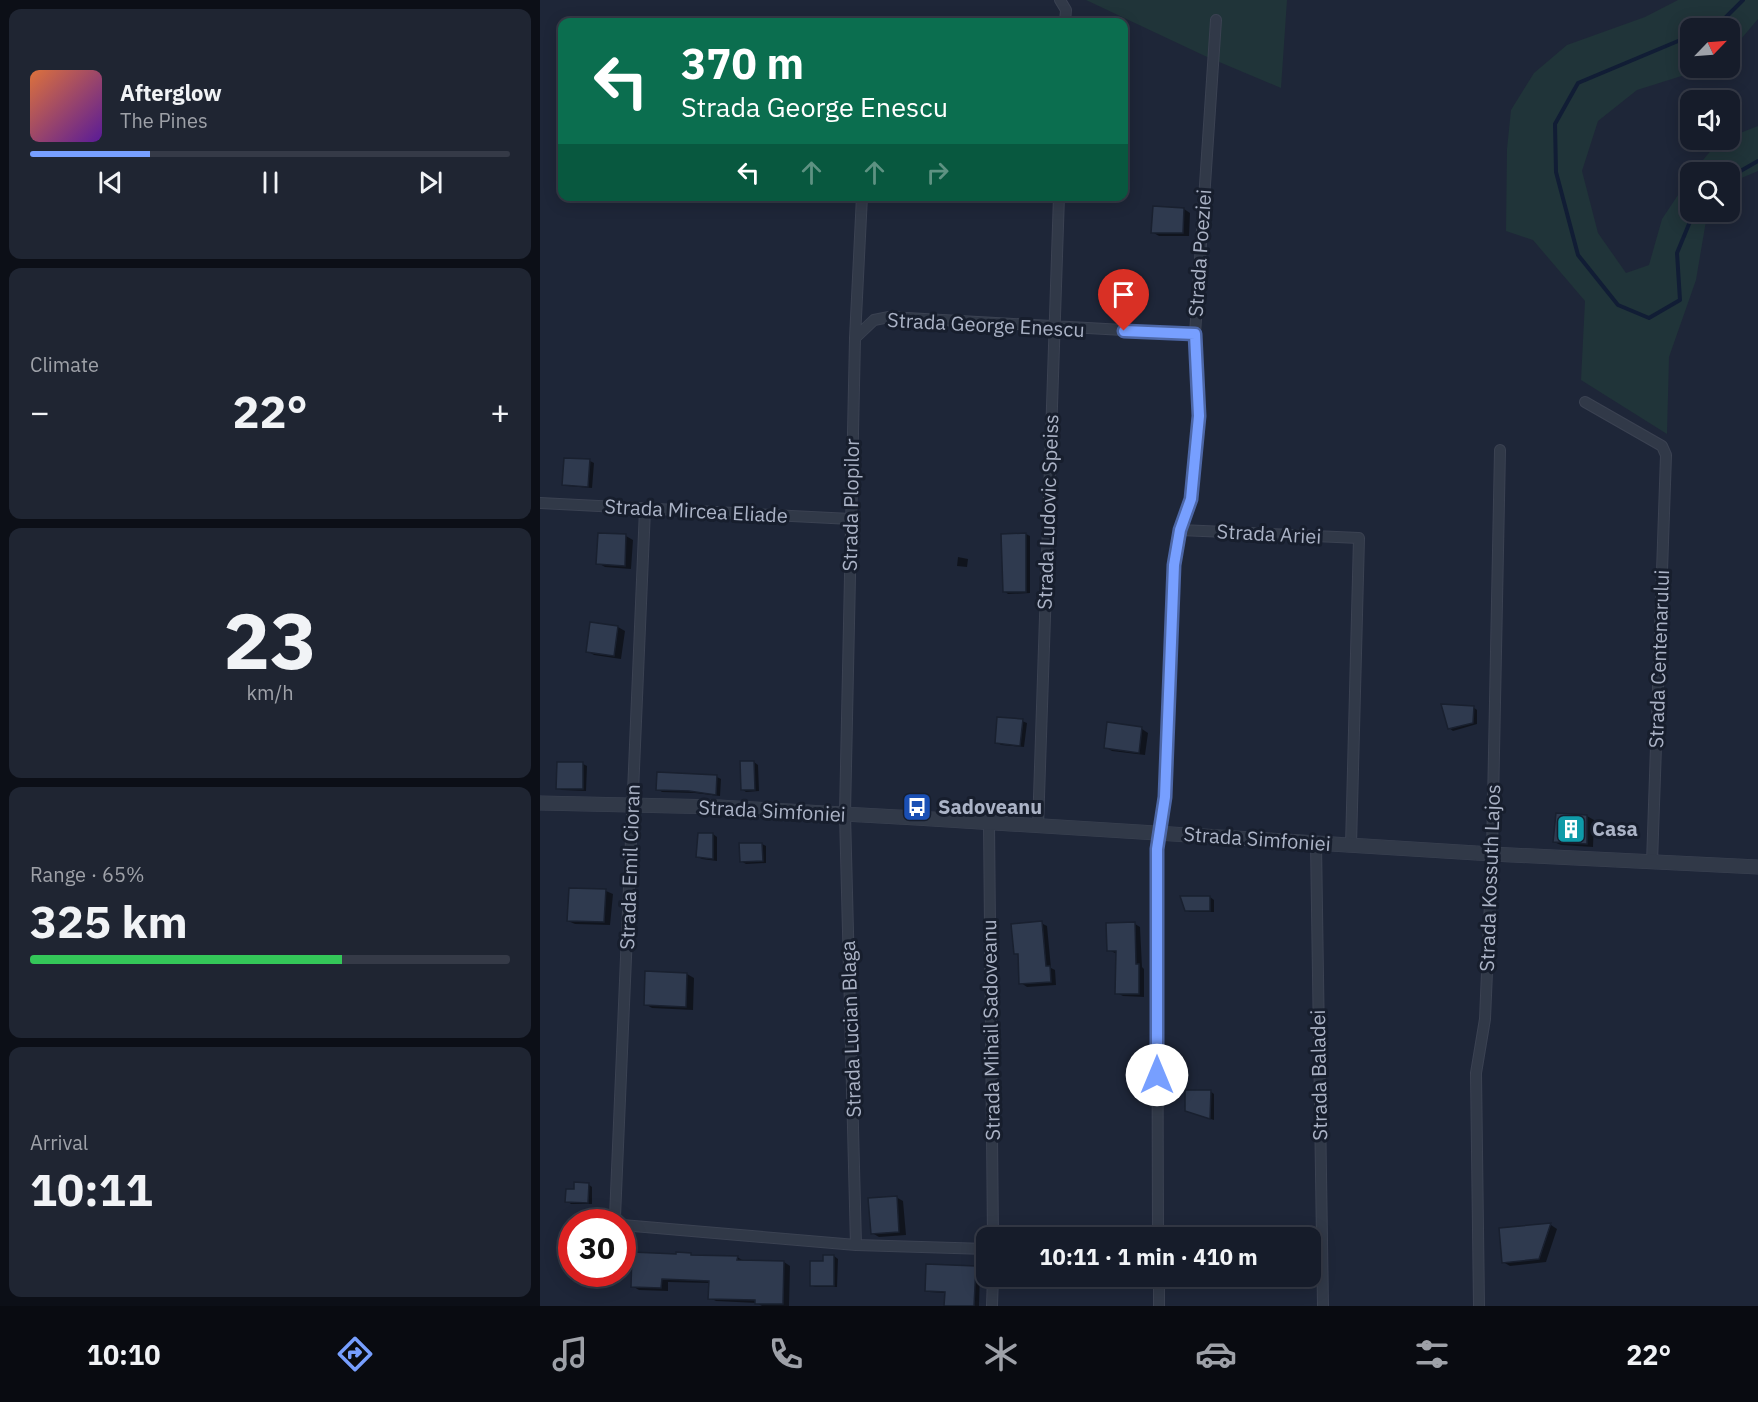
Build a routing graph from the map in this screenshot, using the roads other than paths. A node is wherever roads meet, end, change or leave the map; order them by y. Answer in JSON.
{"nodes":[{"id":1,"x":1060,"y":0,"type":"edge"},
{"id":2,"x":1065,"y":18,"type":"edge"},
{"id":3,"x":1216,"y":20,"type":"dead end"},
{"id":4,"x":862,"y":201,"type":"edge"},
{"id":5,"x":1059,"y":201,"type":"edge"},
{"id":6,"x":1054,"y":328,"type":"junction"},
{"id":7,"x":1195,"y":334,"type":"junction"},
{"id":8,"x":855,"y":338,"type":"junction"},
{"id":9,"x":1585,"y":402,"type":"dead end"},
{"id":10,"x":1500,"y":450,"type":"dead end"},
{"id":11,"x":540,"y":503,"type":"edge"},
{"id":12,"x":645,"y":509,"type":"junction"},
{"id":13,"x":851,"y":519,"type":"junction"},
{"id":14,"x":1180,"y":530,"type":"junction"},
{"id":15,"x":540,"y":803,"type":"edge"},
{"id":16,"x":633,"y":805,"type":"junction"},
{"id":17,"x":845,"y":814,"type":"junction"},
{"id":18,"x":989,"y":823,"type":"junction"},
{"id":19,"x":1038,"y":827,"type":"junction"},
{"id":20,"x":1161,"y":832,"type":"junction"},
{"id":21,"x":1316,"y":843,"type":"junction"},
{"id":22,"x":1351,"y":846,"type":"junction"},
{"id":23,"x":1492,"y":854,"type":"junction"},
{"id":24,"x":1652,"y":863,"type":"junction"},
{"id":25,"x":1758,"y":867,"type":"edge"},
{"id":26,"x":615,"y":1209,"type":"edge"},
{"id":27,"x":636,"y":1225,"type":"edge"},
{"id":28,"x":993,"y":1227,"type":"edge"},
{"id":29,"x":1158,"y":1227,"type":"edge"},
{"id":30,"x":856,"y":1245,"type":"junction"},
{"id":31,"x":976,"y":1249,"type":"edge"},
{"id":32,"x":993,"y":1287,"type":"edge"},
{"id":33,"x":1159,"y":1287,"type":"edge"},
{"id":34,"x":992,"y":1306,"type":"edge"},
{"id":35,"x":1159,"y":1306,"type":"edge"},
{"id":36,"x":1323,"y":1306,"type":"edge"},
{"id":37,"x":1479,"y":1306,"type":"edge"}],
"edges":[{"from":1,"to":2,"type":"street"},
{"from":3,"to":7,"type":"street","name":"Strada Poeziei"},
{"from":4,"to":8,"type":"street","name":"Strada Plopilor"},
{"from":5,"to":6,"type":"street","name":"Strada Ludovic Speiss"},
{"from":6,"to":7,"type":"street","name":"Strada George Enescu"},
{"from":6,"to":8,"type":"street","name":"Strada George Enescu"},
{"from":6,"to":19,"type":"street","name":"Strada Ludovic Speiss"},
{"from":7,"to":14,"type":"street","name":"Strada Poeziei"},
{"from":8,"to":13,"type":"street","name":"Strada Plopilor"},
{"from":9,"to":24,"type":"street","name":"Strada Centenarului"},
{"from":10,"to":23,"type":"street","name":"Strada Kossuth Lajos"},
{"from":11,"to":12,"type":"street","name":"Strada Mircea Eliade"},
{"from":12,"to":13,"type":"street","name":"Strada Mircea Eliade"},
{"from":12,"to":16,"type":"street","name":"Strada Emil Cioran"},
{"from":13,"to":17,"type":"street","name":"Strada Plopilor"},
{"from":14,"to":20,"type":"street","name":"Strada Poeziei"},
{"from":14,"to":22,"type":"street","name":"Strada Ariei"},
{"from":15,"to":16,"type":"street","name":"Strada Simfoniei"},
{"from":16,"to":17,"type":"street","name":"Strada Simfoniei"},
{"from":16,"to":26,"type":"street","name":"Strada Emil Cioran"},
{"from":17,"to":18,"type":"street","name":"Strada Simfoniei"},
{"from":17,"to":30,"type":"street","name":"Strada Lucian Blaga"},
{"from":18,"to":19,"type":"street","name":"Strada Simfoniei"},
{"from":18,"to":28,"type":"street","name":"Strada Mihail Sadoveanu"},
{"from":19,"to":20,"type":"street","name":"Strada Simfoniei"},
{"from":20,"to":21,"type":"street","name":"Strada Simfoniei"},
{"from":20,"to":29,"type":"street","name":"Strada Poeziei"},
{"from":21,"to":22,"type":"street","name":"Strada Simfoniei"},
{"from":21,"to":36,"type":"street","name":"Strada Baladei"},
{"from":22,"to":23,"type":"street","name":"Strada Simfoniei"},
{"from":23,"to":24,"type":"street","name":"Strada Simfoniei"},
{"from":23,"to":37,"type":"street","name":"Strada Kossuth Lajos"},
{"from":24,"to":25,"type":"street","name":"Strada Simfoniei"},
{"from":27,"to":30,"type":"street"},
{"from":30,"to":31,"type":"street"},
{"from":32,"to":34,"type":"street"},
{"from":33,"to":35,"type":"street"}]}
